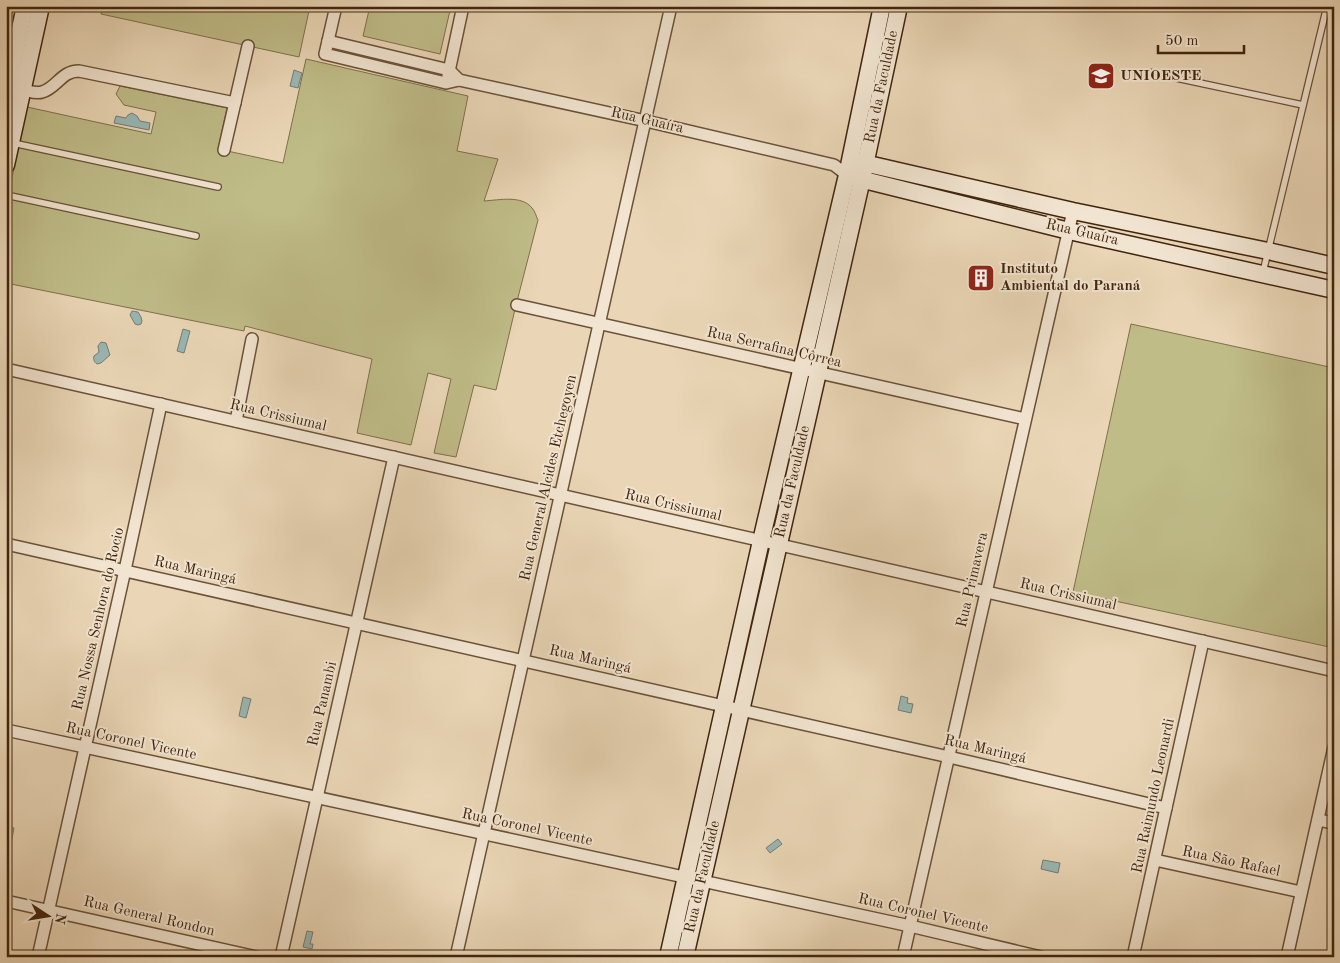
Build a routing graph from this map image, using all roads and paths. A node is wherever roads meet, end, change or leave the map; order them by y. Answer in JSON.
{"nodes":[{"id":1,"x":25,"y":6,"type":"edge"},
{"id":2,"x":41,"y":6,"type":"edge"},
{"id":3,"x":336,"y":6,"type":"edge"},
{"id":4,"x":463,"y":6,"type":"edge"},
{"id":5,"x":671,"y":6,"type":"edge"},
{"id":6,"x":882,"y":6,"type":"edge"},
{"id":7,"x":899,"y":6,"type":"edge"},
{"id":8,"x":1326,"y":6,"type":"edge"},
{"id":9,"x":328,"y":41,"type":"junction"},
{"id":10,"x":248,"y":46,"type":"dead end"},
{"id":11,"x":449,"y":70,"type":"junction"},
{"id":12,"x":1148,"y":72,"type":"dead end"},
{"id":13,"x":459,"y":80,"type":"junction"},
{"id":14,"x":446,"y":83,"type":"junction"},
{"id":15,"x":22,"y":90,"type":"junction"},
{"id":16,"x":6,"y":94,"type":"edge"},
{"id":17,"x":235,"y":103,"type":"junction"},
{"id":18,"x":1304,"y":105,"type":"junction"},
{"id":19,"x":646,"y":120,"type":"junction"},
{"id":20,"x":11,"y":142,"type":"junction"},
{"id":21,"x":224,"y":150,"type":"dead end"},
{"id":22,"x":6,"y":165,"type":"edge"},
{"id":23,"x":856,"y":170,"type":"junction"},
{"id":24,"x":218,"y":187,"type":"dead end"},
{"id":25,"x":6,"y":195,"type":"edge"},
{"id":26,"x":1073,"y":211,"type":"junction"},
{"id":27,"x":1069,"y":230,"type":"junction"},
{"id":28,"x":196,"y":236,"type":"dead end"},
{"id":29,"x":1268,"y":251,"type":"junction"},
{"id":30,"x":1334,"y":266,"type":"edge"},
{"id":31,"x":1262,"y":274,"type":"junction"},
{"id":32,"x":1334,"y":290,"type":"edge"},
{"id":33,"x":517,"y":305,"type":"dead end"},
{"id":34,"x":600,"y":324,"type":"junction"},
{"id":35,"x":252,"y":338,"type":"dead end"},
{"id":36,"x":6,"y":369,"type":"edge"},
{"id":37,"x":802,"y":369,"type":"junction"},
{"id":38,"x":818,"y":373,"type":"junction"},
{"id":39,"x":161,"y":404,"type":"junction"},
{"id":40,"x":1025,"y":419,"type":"junction"},
{"id":41,"x":236,"y":421,"type":"junction"},
{"id":42,"x":394,"y":458,"type":"junction"},
{"id":43,"x":560,"y":495,"type":"junction"},
{"id":44,"x":761,"y":541,"type":"junction"},
{"id":45,"x":6,"y":544,"type":"edge"},
{"id":46,"x":779,"y":545,"type":"junction"},
{"id":47,"x":125,"y":570,"type":"junction"},
{"id":48,"x":986,"y":592,"type":"junction"},
{"id":49,"x":357,"y":623,"type":"junction"},
{"id":50,"x":1203,"y":641,"type":"junction"},
{"id":51,"x":523,"y":660,"type":"junction"},
{"id":52,"x":1334,"y":671,"type":"edge"},
{"id":53,"x":724,"y":707,"type":"junction"},
{"id":54,"x":741,"y":710,"type":"junction"},
{"id":55,"x":6,"y":730,"type":"edge"},
{"id":56,"x":85,"y":747,"type":"junction"},
{"id":57,"x":1334,"y":747,"type":"edge"},
{"id":58,"x":949,"y":757,"type":"junction"},
{"id":59,"x":317,"y":798,"type":"junction"},
{"id":60,"x":1166,"y":808,"type":"junction"},
{"id":61,"x":1318,"y":820,"type":"junction"},
{"id":62,"x":1334,"y":824,"type":"edge"},
{"id":63,"x":484,"y":834,"type":"junction"},
{"id":64,"x":1155,"y":860,"type":"junction"},
{"id":65,"x":686,"y":877,"type":"junction"},
{"id":66,"x":702,"y":881,"type":"junction"},
{"id":67,"x":1301,"y":892,"type":"junction"},
{"id":68,"x":6,"y":901,"type":"edge"},
{"id":69,"x":49,"y":910,"type":"junction"},
{"id":70,"x":910,"y":926,"type":"junction"},
{"id":71,"x":38,"y":957,"type":"edge"},
{"id":72,"x":256,"y":957,"type":"edge"},
{"id":73,"x":281,"y":957,"type":"edge"},
{"id":74,"x":456,"y":957,"type":"edge"},
{"id":75,"x":668,"y":957,"type":"edge"},
{"id":76,"x":685,"y":957,"type":"edge"},
{"id":77,"x":903,"y":957,"type":"edge"},
{"id":78,"x":1041,"y":957,"type":"edge"},
{"id":79,"x":1133,"y":957,"type":"edge"},
{"id":80,"x":1287,"y":957,"type":"edge"}],
"edges":[{"from":1,"to":16,"type":"street"},
{"from":2,"to":15,"type":"street"},
{"from":3,"to":9,"type":"street"},
{"from":4,"to":11,"type":"street"},
{"from":5,"to":19,"type":"street","name":"Rua General Alcides Etchegoyen"},
{"from":6,"to":23,"type":"street","name":"Rua da Faculdade"},
{"from":7,"to":23,"type":"street","name":"Rua da Faculdade"},
{"from":8,"to":18,"type":"lane"},
{"from":9,"to":11,"type":"street"},
{"from":9,"to":14,"type":"street"},
{"from":10,"to":17,"type":"street"},
{"from":11,"to":13,"type":"street"},
{"from":11,"to":14,"type":"street"},
{"from":12,"to":18,"type":"lane"},
{"from":13,"to":14,"type":"street","name":"Rua Guaíra"},
{"from":13,"to":19,"type":"street","name":"Rua Guaíra"},
{"from":15,"to":17,"type":"street"},
{"from":15,"to":20,"type":"street"},
{"from":17,"to":21,"type":"street"},
{"from":18,"to":29,"type":"lane"},
{"from":19,"to":23,"type":"street","name":"Rua Guaíra"},
{"from":19,"to":34,"type":"street","name":"Rua General Alcides Etchegoyen"},
{"from":20,"to":22,"type":"street"},
{"from":20,"to":24,"type":"lane"},
{"from":23,"to":26,"type":"street","name":"Rua Guaíra"},
{"from":23,"to":27,"type":"street","name":"Rua Guaíra"},
{"from":23,"to":37,"type":"street","name":"Rua da Faculdade"},
{"from":23,"to":38,"type":"street","name":"Rua da Faculdade"},
{"from":25,"to":28,"type":"lane"},
{"from":26,"to":27,"type":"street","name":"Rua Primavera"},
{"from":26,"to":29,"type":"street","name":"Rua Guaíra"},
{"from":27,"to":31,"type":"street","name":"Rua Guaíra"},
{"from":27,"to":40,"type":"street","name":"Rua Primavera"},
{"from":29,"to":30,"type":"street","name":"Rua Guaíra"},
{"from":29,"to":31,"type":"lane"},
{"from":31,"to":32,"type":"street","name":"Rua Guaíra"},
{"from":33,"to":34,"type":"street","name":"Rua Serrafina Côrrea"},
{"from":34,"to":37,"type":"street","name":"Rua Serrafina Côrrea"},
{"from":34,"to":43,"type":"street","name":"Rua General Alcides Etchegoyen"},
{"from":35,"to":41,"type":"street"},
{"from":36,"to":39,"type":"street","name":"Rua Crissiumal"},
{"from":37,"to":38,"type":"street","name":"Rua Serrafina Côrrea"},
{"from":37,"to":44,"type":"street","name":"Rua da Faculdade"},
{"from":38,"to":40,"type":"street","name":"Rua Serrafina Côrrea"},
{"from":38,"to":46,"type":"street","name":"Rua da Faculdade"},
{"from":39,"to":41,"type":"street","name":"Rua Crissiumal"},
{"from":39,"to":47,"type":"street","name":"Rua Nossa Senhora do Rocio"},
{"from":40,"to":48,"type":"street","name":"Rua Primavera"},
{"from":41,"to":42,"type":"street","name":"Rua Crissiumal"},
{"from":42,"to":43,"type":"street","name":"Rua Crissiumal"},
{"from":42,"to":49,"type":"street","name":"Rua Panambi"},
{"from":43,"to":44,"type":"street","name":"Rua Crissiumal"},
{"from":43,"to":51,"type":"street","name":"Rua General Alcides Etchegoyen"},
{"from":44,"to":46,"type":"street","name":"Rua Crissiumal"},
{"from":44,"to":53,"type":"street","name":"Rua da Faculdade"},
{"from":45,"to":47,"type":"street","name":"Rua Maringá"},
{"from":46,"to":48,"type":"street","name":"Rua Crissiumal"},
{"from":46,"to":54,"type":"street","name":"Rua da Faculdade"},
{"from":47,"to":49,"type":"street","name":"Rua Maringá"},
{"from":47,"to":56,"type":"street","name":"Rua Nossa Senhora do Rocio"},
{"from":48,"to":50,"type":"street","name":"Rua Crissiumal"},
{"from":48,"to":58,"type":"street","name":"Rua Primavera"},
{"from":49,"to":51,"type":"street","name":"Rua Maringá"},
{"from":49,"to":59,"type":"street","name":"Rua Panambi"},
{"from":50,"to":52,"type":"street","name":"Rua Crissiumal"},
{"from":50,"to":60,"type":"street","name":"Rua Raimundo Leonardi"},
{"from":51,"to":53,"type":"street","name":"Rua Maringá"},
{"from":51,"to":63,"type":"street","name":"Rua General Alcides Etchegoyen"},
{"from":53,"to":54,"type":"street","name":"Rua Maringá"},
{"from":53,"to":65,"type":"street","name":"Rua da Faculdade"},
{"from":54,"to":58,"type":"street","name":"Rua Maringá"},
{"from":54,"to":66,"type":"street","name":"Rua da Faculdade"},
{"from":55,"to":56,"type":"street","name":"Rua Coronel Vicente"},
{"from":56,"to":59,"type":"street","name":"Rua Coronel Vicente"},
{"from":56,"to":69,"type":"street","name":"Rua Nossa Senhora do Rocio"},
{"from":57,"to":61,"type":"street"},
{"from":58,"to":60,"type":"street","name":"Rua Maringá"},
{"from":58,"to":70,"type":"street","name":"Rua Primavera"},
{"from":59,"to":63,"type":"street","name":"Rua Coronel Vicente"},
{"from":59,"to":73,"type":"street","name":"Rua Panambi"},
{"from":60,"to":64,"type":"street","name":"Rua Raimundo Leonardi"},
{"from":61,"to":62,"type":"street"},
{"from":61,"to":67,"type":"street"},
{"from":63,"to":65,"type":"street","name":"Rua Coronel Vicente"},
{"from":63,"to":74,"type":"street","name":"Rua General Alcides Etchegoyen"},
{"from":64,"to":67,"type":"street","name":"Rua São Rafael"},
{"from":64,"to":79,"type":"street","name":"Rua Raimundo Leonardi"},
{"from":65,"to":66,"type":"street","name":"Rua Coronel Vicente"},
{"from":65,"to":75,"type":"street","name":"Rua da Faculdade"},
{"from":66,"to":70,"type":"street","name":"Rua Coronel Vicente"},
{"from":66,"to":76,"type":"street","name":"Rua da Faculdade"},
{"from":67,"to":80,"type":"street"},
{"from":68,"to":69,"type":"street","name":"Rua General Rondon"},
{"from":69,"to":71,"type":"street","name":"Rua Nossa Senhora do Rocio"},
{"from":69,"to":72,"type":"street","name":"Rua General Rondon"},
{"from":70,"to":77,"type":"street","name":"Rua Primavera"},
{"from":70,"to":78,"type":"street","name":"Rua Coronel Vicente"}]}
